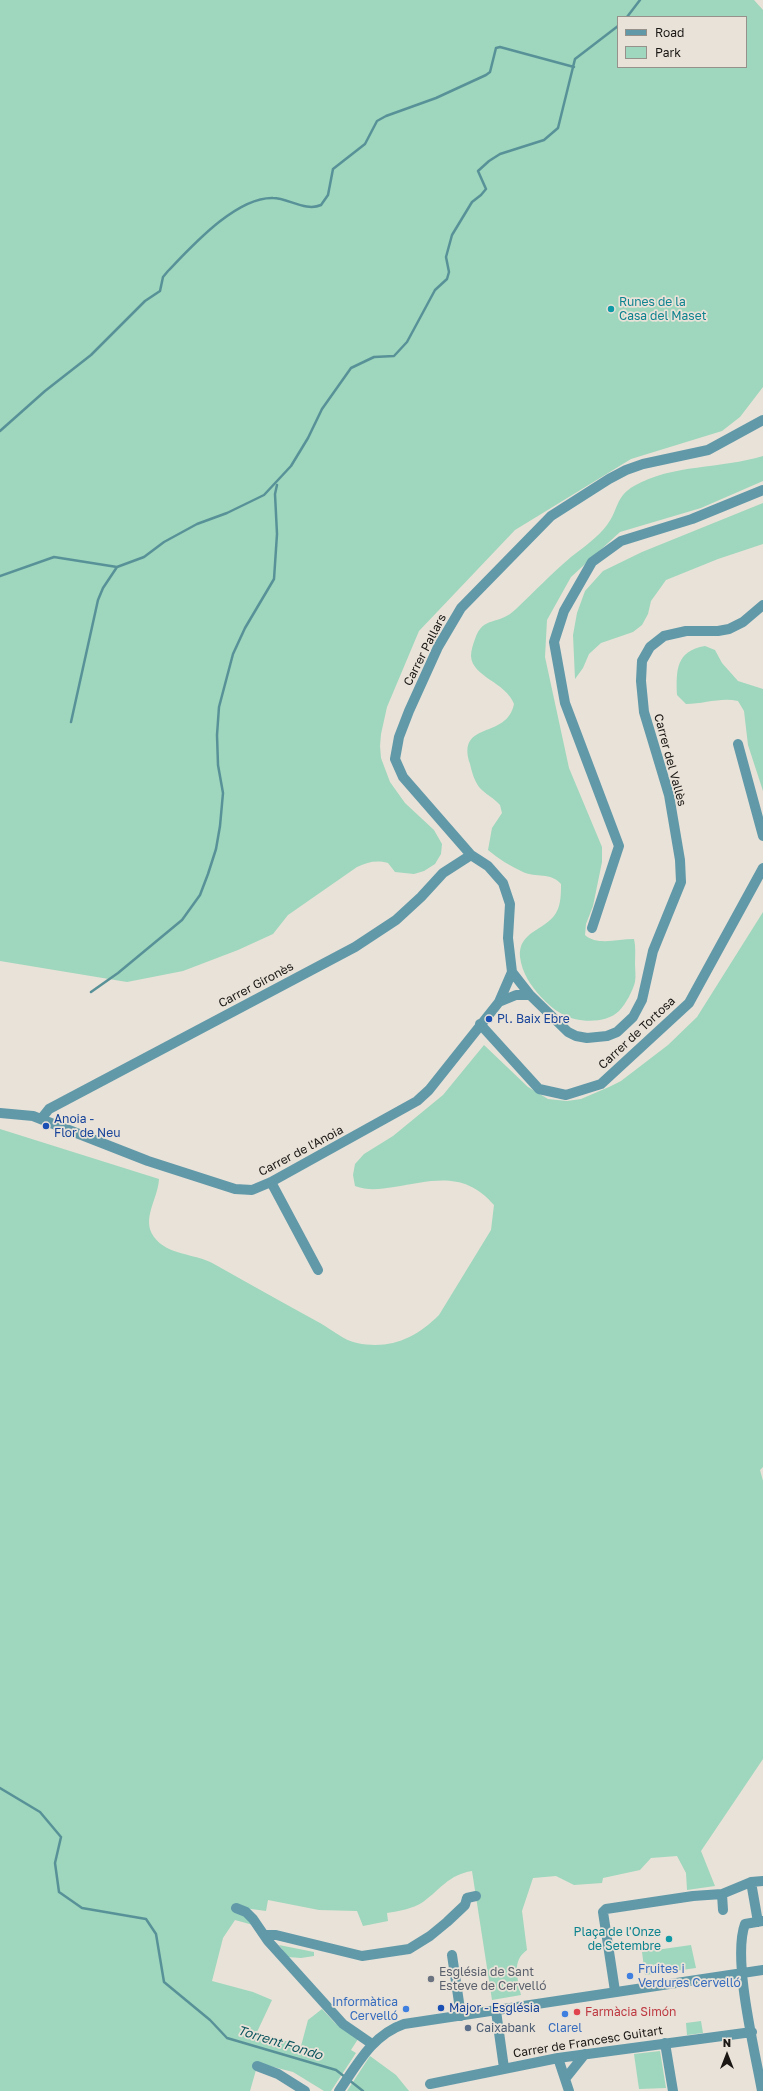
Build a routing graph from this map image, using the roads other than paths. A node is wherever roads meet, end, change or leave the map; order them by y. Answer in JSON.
{"nodes":[{"id":1,"x":763,"y":420,"type":"edge"},
{"id":2,"x":763,"y":490,"type":"edge"},
{"id":3,"x":763,"y":605,"type":"edge"},
{"id":4,"x":738,"y":744,"type":"dead end"},
{"id":5,"x":763,"y":836,"type":"edge"},
{"id":6,"x":471,"y":855,"type":"junction"},
{"id":7,"x":763,"y":868,"type":"edge"},
{"id":8,"x":592,"y":928,"type":"dead end"},
{"id":9,"x":512,"y":972,"type":"junction"},
{"id":10,"x":530,"y":995,"type":"junction"},
{"id":11,"x":499,"y":1002,"type":"junction"},
{"id":12,"x":480,"y":1024,"type":"junction"},
{"id":13,"x":0,"y":1113,"type":"edge"},
{"id":14,"x":40,"y":1119,"type":"junction"},
{"id":15,"x":271,"y":1182,"type":"junction"},
{"id":16,"x":318,"y":1270,"type":"dead end"},
{"id":17,"x":763,"y":1881,"type":"edge"},
{"id":18,"x":751,"y":1882,"type":"junction"},
{"id":19,"x":722,"y":1894,"type":"junction"},
{"id":20,"x":476,"y":1896,"type":"dead end"},
{"id":21,"x":236,"y":1908,"type":"dead end"},
{"id":22,"x":723,"y":1910,"type":"dead end"},
{"id":23,"x":761,"y":1922,"type":"edge"},
{"id":24,"x":264,"y":1935,"type":"junction"},
{"id":25,"x":452,"y":1955,"type":"dead end"},
{"id":26,"x":763,"y":1970,"type":"edge"},
{"id":27,"x":742,"y":1973,"type":"junction"},
{"id":28,"x":615,"y":1991,"type":"junction"},
{"id":29,"x":496,"y":2011,"type":"junction"},
{"id":30,"x":461,"y":2016,"type":"junction"},
{"id":31,"x":752,"y":2032,"type":"junction"},
{"id":32,"x":664,"y":2043,"type":"junction"},
{"id":33,"x":372,"y":2044,"type":"junction"},
{"id":34,"x":585,"y":2054,"type":"junction"},
{"id":35,"x":558,"y":2058,"type":"junction"},
{"id":36,"x":257,"y":2066,"type":"dead end"},
{"id":37,"x":504,"y":2068,"type":"junction"},
{"id":38,"x":565,"y":2079,"type":"junction"},
{"id":39,"x":430,"y":2084,"type":"dead end"},
{"id":40,"x":305,"y":2091,"type":"edge"},
{"id":41,"x":339,"y":2091,"type":"edge"},
{"id":42,"x":568,"y":2091,"type":"edge"},
{"id":43,"x":673,"y":2091,"type":"edge"},
{"id":44,"x":762,"y":2091,"type":"edge"}],
"edges":[{"from":1,"to":6,"type":"street","name":"Carrer Pallars"},
{"from":2,"to":8,"type":"street"},
{"from":3,"to":10,"type":"street","name":"Carrer del Vallès"},
{"from":4,"to":5,"type":"street"},
{"from":6,"to":9,"type":"street","name":"Carrer Pallars"},
{"from":6,"to":14,"type":"street","name":"Carrer Gironès"},
{"from":7,"to":12,"type":"street","name":"Carrer de Tortosa"},
{"from":9,"to":10,"type":"street","name":"Carrer del Vallès"},
{"from":9,"to":11,"type":"street"},
{"from":10,"to":11,"type":"street"},
{"from":11,"to":12,"type":"street","name":"Carrer de l'Anoia"},
{"from":12,"to":15,"type":"street","name":"Carrer de l'Anoia"},
{"from":13,"to":14,"type":"street","name":"Carrer de l'Anoia"},
{"from":14,"to":15,"type":"street","name":"Carrer de l'Anoia"},
{"from":15,"to":16,"type":"street"},
{"from":17,"to":18,"type":"street"},
{"from":18,"to":19,"type":"street"},
{"from":18,"to":23,"type":"street"},
{"from":19,"to":22,"type":"street"},
{"from":19,"to":28,"type":"street"},
{"from":20,"to":24,"type":"street"},
{"from":21,"to":24,"type":"street"},
{"from":23,"to":27,"type":"street"},
{"from":24,"to":33,"type":"street"},
{"from":25,"to":30,"type":"street"},
{"from":26,"to":27,"type":"street"},
{"from":27,"to":28,"type":"street"},
{"from":27,"to":31,"type":"street"},
{"from":28,"to":29,"type":"street"},
{"from":29,"to":30,"type":"street"},
{"from":29,"to":37,"type":"street"},
{"from":30,"to":33,"type":"street"},
{"from":31,"to":32,"type":"street","name":"Carrer de Francesc Guitart"},
{"from":31,"to":44,"type":"street"},
{"from":32,"to":34,"type":"street","name":"Carrer de Francesc Guitart"},
{"from":32,"to":43,"type":"street"},
{"from":33,"to":41,"type":"street"},
{"from":34,"to":35,"type":"street","name":"Carrer de Francesc Guitart"},
{"from":34,"to":38,"type":"street"},
{"from":35,"to":37,"type":"street","name":"Carrer de Francesc Guitart"},
{"from":35,"to":38,"type":"street"},
{"from":36,"to":40,"type":"street"},
{"from":37,"to":39,"type":"street","name":"Carrer de Francesc Guitart"},
{"from":38,"to":42,"type":"street"}]}
